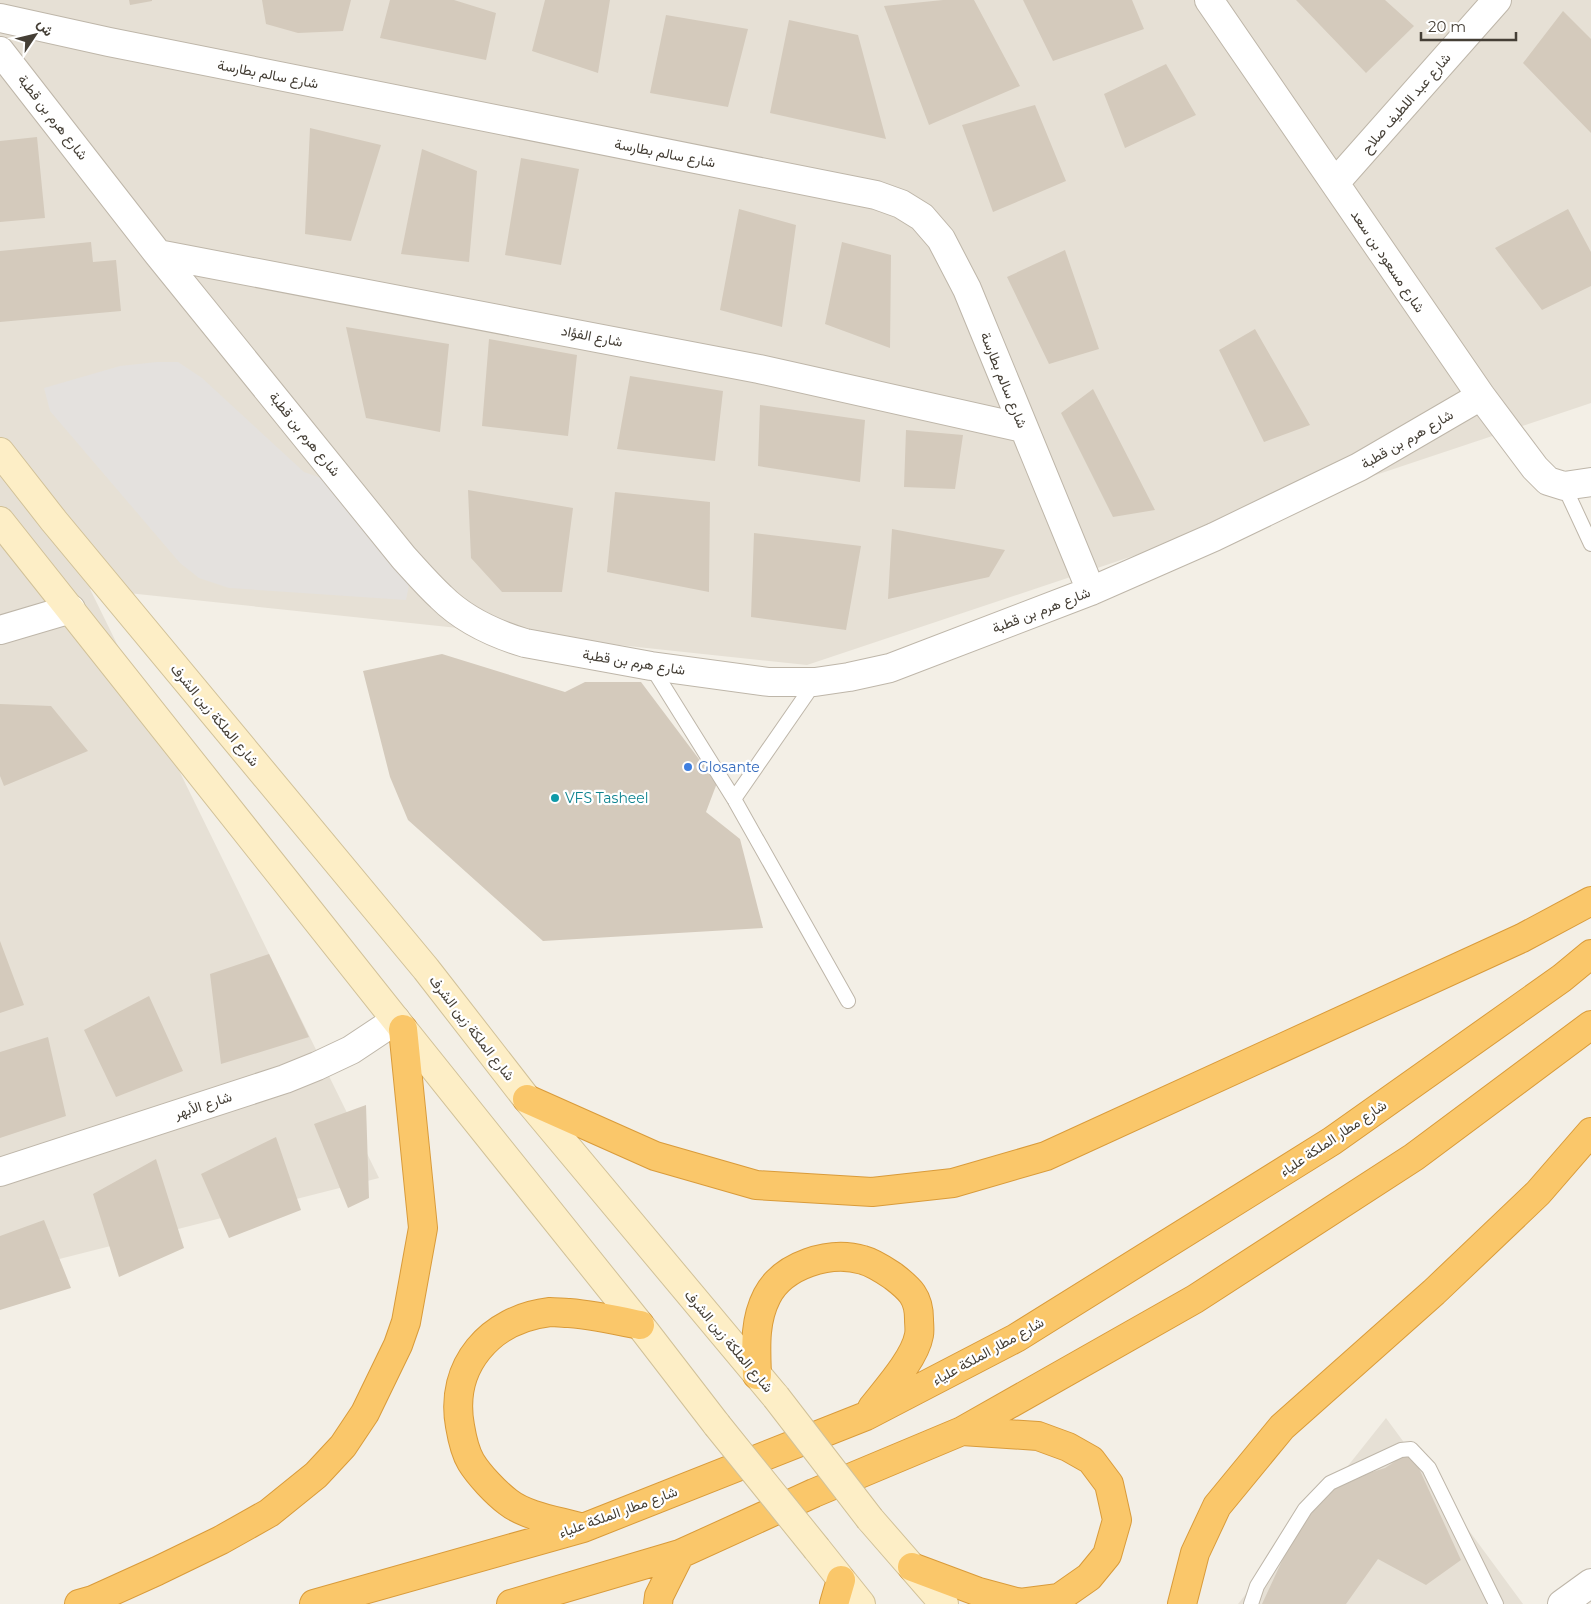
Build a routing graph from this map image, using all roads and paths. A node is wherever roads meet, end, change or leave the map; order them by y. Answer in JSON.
{"nodes":[{"id":1,"x":1209,"y":0,"type":"edge"},
{"id":2,"x":1497,"y":0,"type":"edge"},
{"id":3,"x":0,"y":18,"type":"edge"},
{"id":4,"x":0,"y":51,"type":"edge"},
{"id":5,"x":1335,"y":183,"type":"junction"},
{"id":6,"x":158,"y":254,"type":"junction"},
{"id":7,"x":1480,"y":396,"type":"junction"},
{"id":8,"x":1023,"y":428,"type":"junction"},
{"id":9,"x":0,"y":452,"type":"edge"},
{"id":10,"x":1591,"y":482,"type":"edge"},
{"id":11,"x":1564,"y":486,"type":"junction"},
{"id":12,"x":0,"y":521,"type":"edge"},
{"id":13,"x":1591,"y":544,"type":"edge"},
{"id":14,"x":1091,"y":591,"type":"junction"},
{"id":15,"x":71,"y":609,"type":"junction"},
{"id":16,"x":0,"y":630,"type":"edge"},
{"id":17,"x":651,"y":666,"type":"junction"},
{"id":18,"x":815,"y":682,"type":"junction"},
{"id":19,"x":734,"y":799,"type":"junction"},
{"id":20,"x":1591,"y":901,"type":"edge"},
{"id":21,"x":1591,"y":954,"type":"edge"},
{"id":22,"x":848,"y":1001,"type":"dead end"},
{"id":23,"x":400,"y":1024,"type":"junction"},
{"id":24,"x":1591,"y":1025,"type":"edge"},
{"id":25,"x":528,"y":1099,"type":"junction"},
{"id":26,"x":1591,"y":1132,"type":"edge"},
{"id":27,"x":0,"y":1172,"type":"edge"},
{"id":28,"x":640,"y":1325,"type":"junction"},
{"id":29,"x":757,"y":1375,"type":"junction"},
{"id":30,"x":866,"y":1416,"type":"junction"},
{"id":31,"x":962,"y":1431,"type":"junction"},
{"id":32,"x":583,"y":1528,"type":"junction"},
{"id":33,"x":680,"y":1554,"type":"junction"},
{"id":34,"x":912,"y":1567,"type":"junction"},
{"id":35,"x":1591,"y":1583,"type":"edge"},
{"id":36,"x":838,"y":1592,"type":"edge"},
{"id":37,"x":79,"y":1604,"type":"edge"},
{"id":38,"x":314,"y":1604,"type":"edge"},
{"id":39,"x":511,"y":1604,"type":"edge"},
{"id":40,"x":658,"y":1604,"type":"edge"},
{"id":41,"x":862,"y":1604,"type":"edge"},
{"id":42,"x":944,"y":1604,"type":"edge"},
{"id":43,"x":1182,"y":1604,"type":"edge"},
{"id":44,"x":1251,"y":1604,"type":"edge"},
{"id":45,"x":1496,"y":1604,"type":"edge"},
{"id":46,"x":1562,"y":1604,"type":"edge"}],
"edges":[{"from":1,"to":5,"type":"street","name":"شارع مسعود بن سعد"},
{"from":2,"to":5,"type":"street","name":"شارع عبد اللطيف صلاح"},
{"from":3,"to":8,"type":"street","name":"شارع سالم بطارسة"},
{"from":4,"to":6,"type":"street","name":"شارع هرم بن قطبة"},
{"from":5,"to":7,"type":"street","name":"شارع مسعود بن سعد"},
{"from":6,"to":8,"type":"street","name":"شارع الفؤاد"},
{"from":6,"to":17,"type":"street","name":"شارع هرم بن قطبة"},
{"from":7,"to":11,"type":"street","name":"شارع مسعود بن سعد"},
{"from":7,"to":14,"type":"street","name":"شارع هرم بن قطبة"},
{"from":8,"to":14,"type":"street","name":"شارع سالم بطارسة"},
{"from":9,"to":25,"type":"main road","name":"شارع الملكة زين الشرف"},
{"from":10,"to":11,"type":"street"},
{"from":11,"to":13,"type":"lane"},
{"from":12,"to":15,"type":"main road"},
{"from":14,"to":18,"type":"street","name":"شارع هرم بن قطبة"},
{"from":15,"to":16,"type":"street"},
{"from":15,"to":23,"type":"main road"},
{"from":17,"to":18,"type":"street","name":"شارع هرم بن قطبة"},
{"from":17,"to":19,"type":"lane"},
{"from":18,"to":19,"type":"lane"},
{"from":19,"to":22,"type":"lane"},
{"from":20,"to":25,"type":"highway"},
{"from":21,"to":30,"type":"highway","name":"شارع مطار الملكة علياء"},
{"from":23,"to":27,"type":"street","name":"شارع الأبهر"},
{"from":23,"to":28,"type":"main road"},
{"from":23,"to":37,"type":"highway"},
{"from":24,"to":31,"type":"highway"},
{"from":25,"to":29,"type":"main road","name":"شارع الملكة زين الشرف"},
{"from":26,"to":43,"type":"highway"},
{"from":28,"to":32,"type":"highway"},
{"from":28,"to":36,"type":"main road","bridge":true},
{"from":29,"to":30,"type":"highway"},
{"from":29,"to":34,"type":"main road","name":"شارع الملكة زين الشرف","bridge":true},
{"from":30,"to":32,"type":"highway","name":"شارع مطار الملكة علياء"},
{"from":31,"to":33,"type":"highway"},
{"from":31,"to":34,"type":"highway"},
{"from":32,"to":38,"type":"highway","name":"شارع مطار الملكة علياء"},
{"from":33,"to":39,"type":"highway"},
{"from":33,"to":40,"type":"highway"},
{"from":34,"to":42,"type":"main road","name":"شارع الملكة زين الشرف"},
{"from":35,"to":46,"type":"street"},
{"from":36,"to":41,"type":"main road"},
{"from":44,"to":45,"type":"lane"}]}
